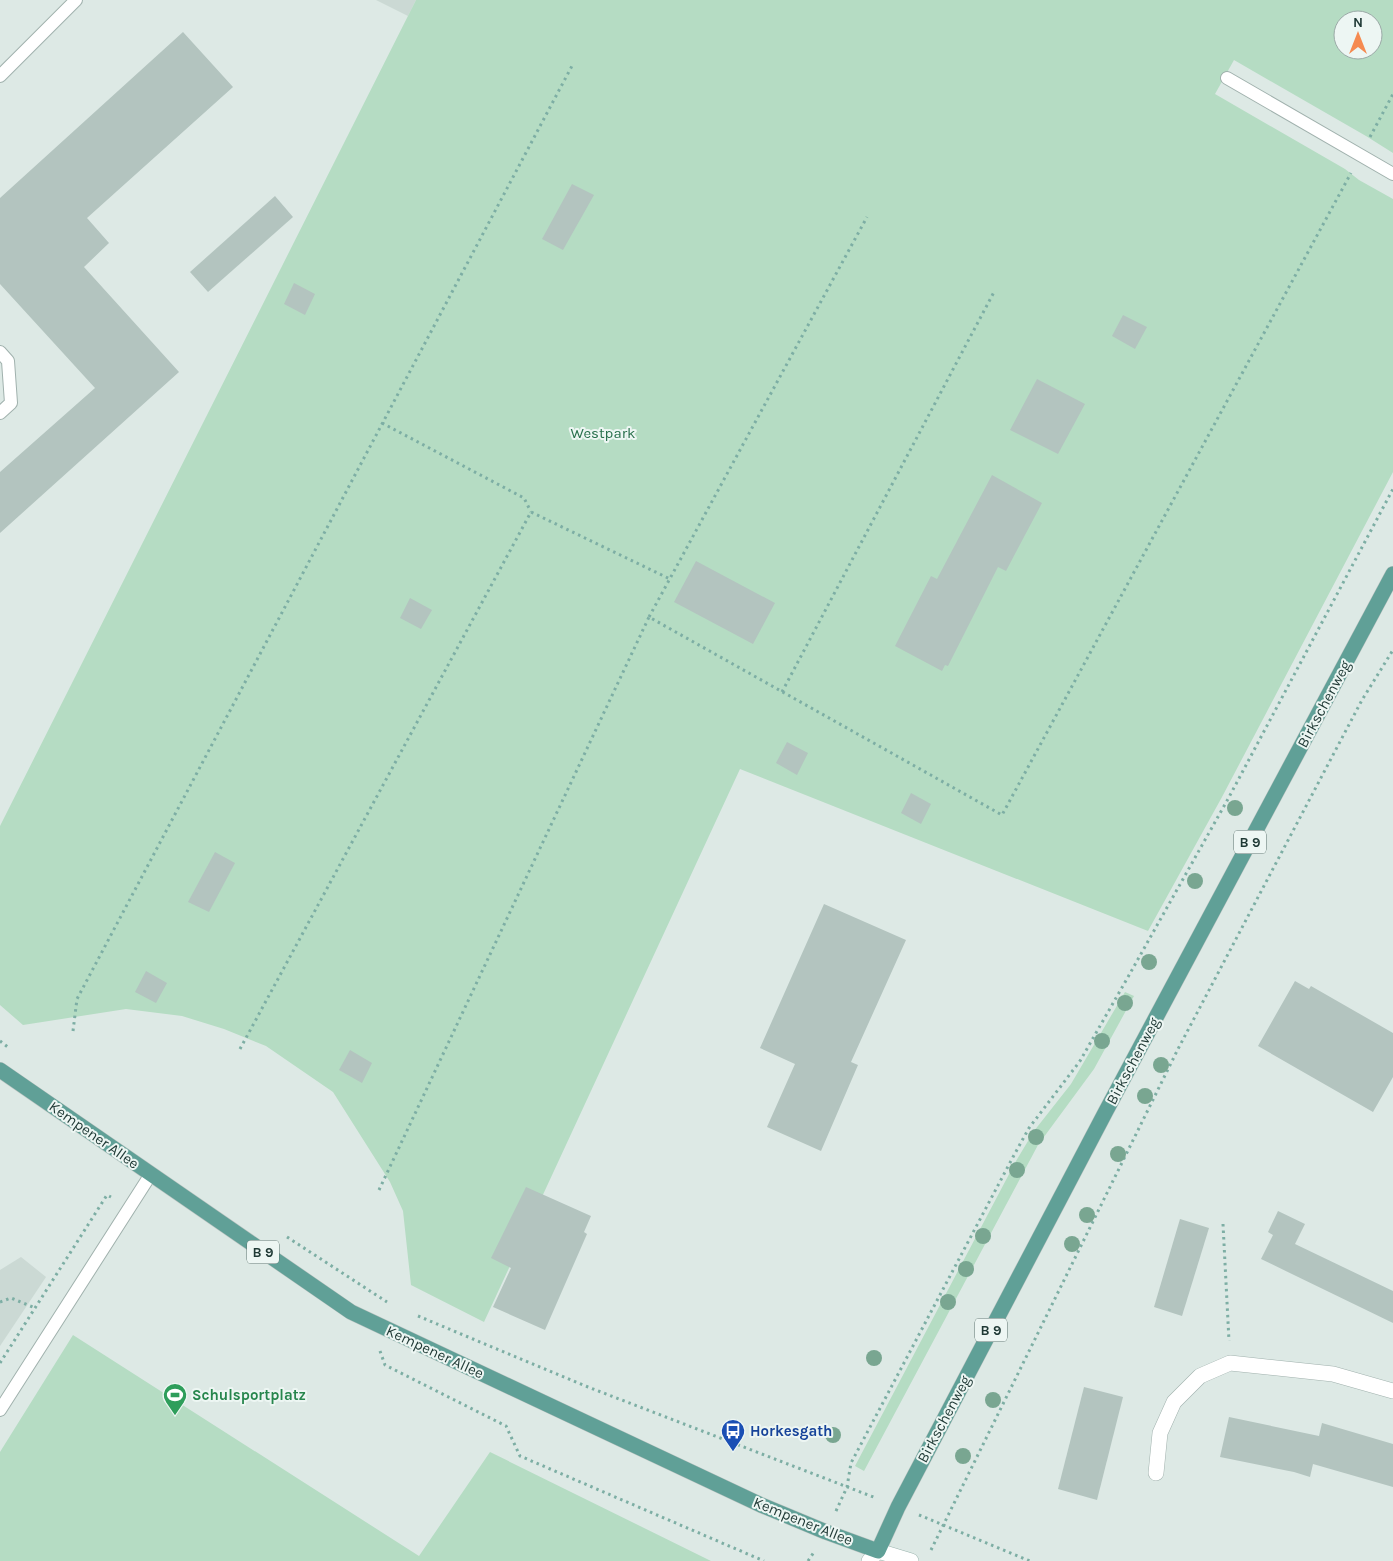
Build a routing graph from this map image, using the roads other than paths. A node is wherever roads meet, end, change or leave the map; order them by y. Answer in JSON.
{"nodes":[{"id":1,"x":76,"y":0,"type":"edge"},
{"id":2,"x":0,"y":76,"type":"edge"},
{"id":3,"x":1227,"y":78,"type":"dead end"},
{"id":4,"x":1393,"y":174,"type":"edge"},
{"id":5,"x":0,"y":352,"type":"edge"},
{"id":6,"x":0,"y":413,"type":"edge"},
{"id":7,"x":1393,"y":574,"type":"edge"},
{"id":8,"x":0,"y":1070,"type":"edge"},
{"id":9,"x":151,"y":1174,"type":"junction"},
{"id":10,"x":1393,"y":1390,"type":"edge"},
{"id":11,"x":0,"y":1410,"type":"edge"},
{"id":12,"x":1156,"y":1473,"type":"dead end"},
{"id":13,"x":873,"y":1556,"type":"edge"},
{"id":14,"x":911,"y":1561,"type":"edge"}],
"edges":[{"from":1,"to":2,"type":"lane"},
{"from":3,"to":4,"type":"lane"},
{"from":5,"to":6,"type":"lane"},
{"from":7,"to":13,"type":"main road","name":"Birkschenweg","number":"B 9"},
{"from":8,"to":9,"type":"main road","name":"Kempener Allee","number":"B 9"},
{"from":9,"to":11,"type":"lane"},
{"from":9,"to":13,"type":"main road","name":"Kempener Allee","number":"B 9"},
{"from":10,"to":12,"type":"street"},
{"from":13,"to":14,"type":"street","name":"Kempener Allee"}]}
